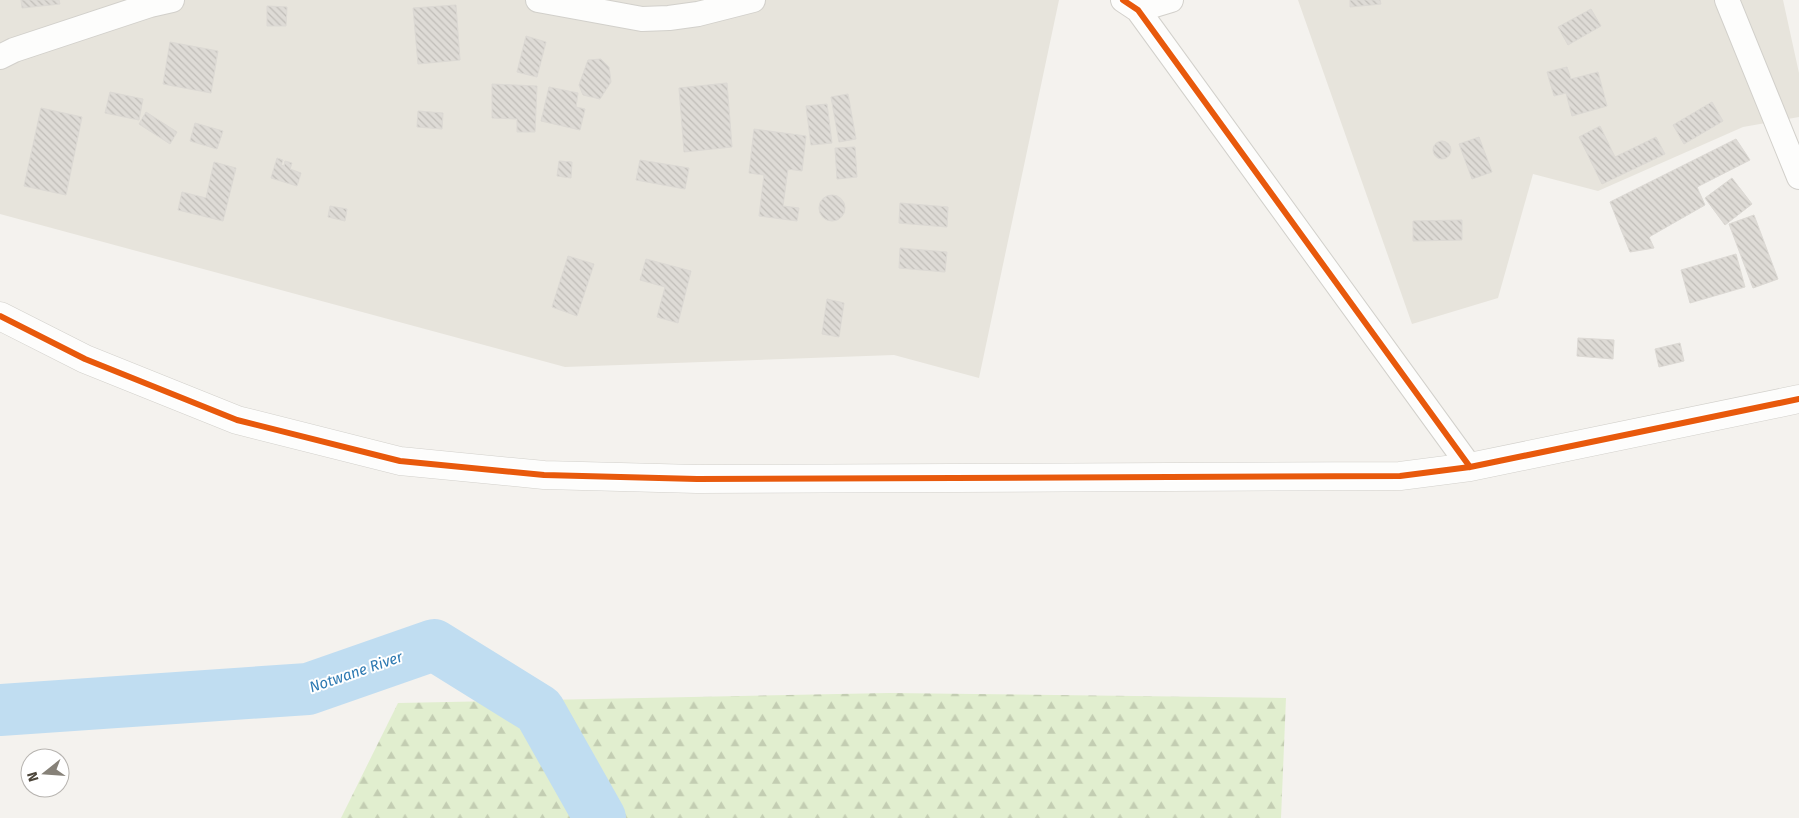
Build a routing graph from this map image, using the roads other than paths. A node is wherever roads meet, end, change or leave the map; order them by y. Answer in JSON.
{"nodes":[{"id":1,"x":172,"y":0,"type":"edge"},
{"id":2,"x":538,"y":0,"type":"edge"},
{"id":3,"x":753,"y":0,"type":"edge"},
{"id":4,"x":1171,"y":0,"type":"edge"},
{"id":5,"x":1727,"y":0,"type":"edge"},
{"id":6,"x":1130,"y":5,"type":"edge"},
{"id":7,"x":0,"y":57,"type":"edge"},
{"id":8,"x":1799,"y":177,"type":"edge"},
{"id":9,"x":0,"y":316,"type":"edge"},
{"id":10,"x":1799,"y":398,"type":"edge"},
{"id":11,"x":1470,"y":467,"type":"junction"}],
"edges":[{"from":1,"to":7,"type":"street"},
{"from":2,"to":3,"type":"street"},
{"from":4,"to":6,"type":"street"},
{"from":5,"to":8,"type":"street"},
{"from":6,"to":11,"type":"street"},
{"from":9,"to":11,"type":"street"},
{"from":10,"to":11,"type":"street"}]}
